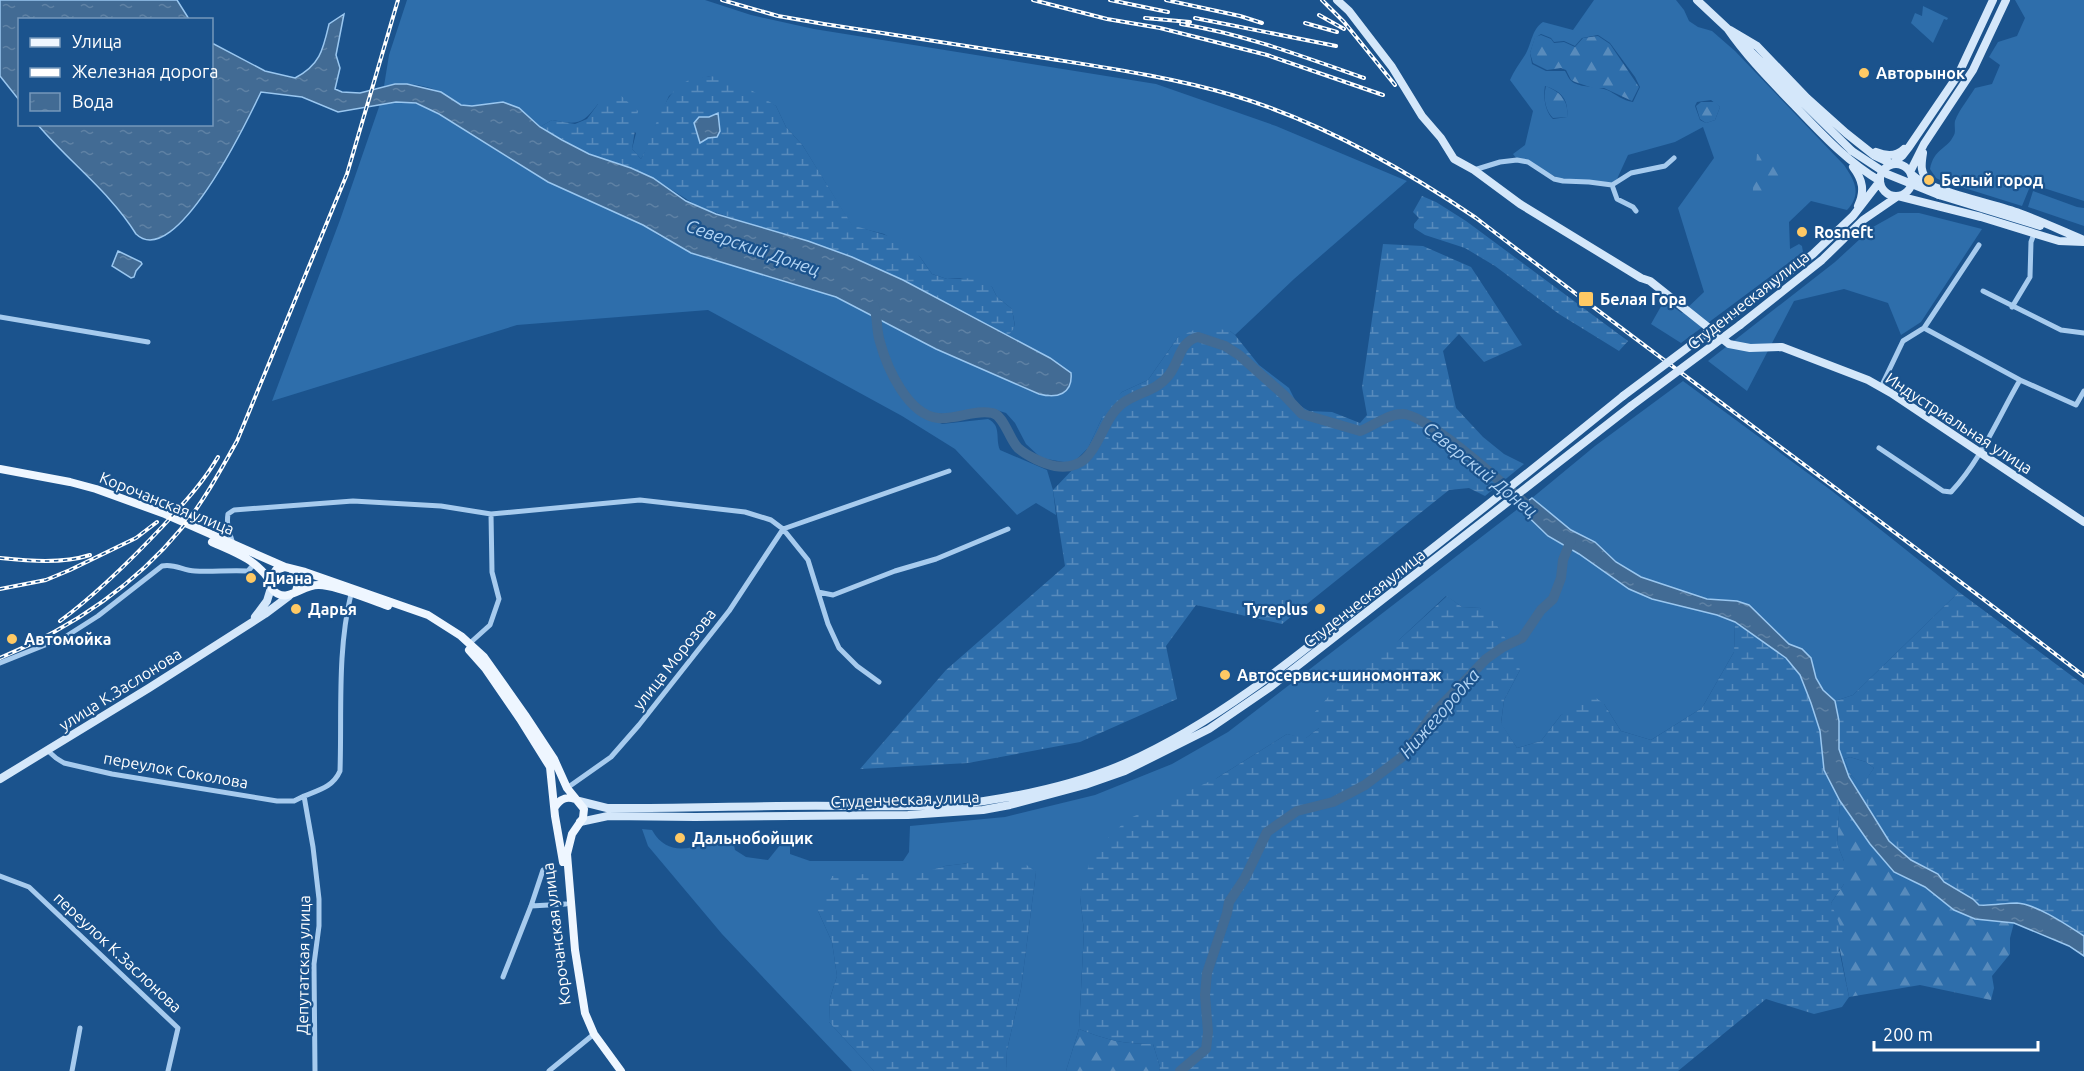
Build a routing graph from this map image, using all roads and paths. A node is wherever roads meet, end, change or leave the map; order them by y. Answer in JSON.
{"nodes":[{"id":1,"x":1337,"y":0,"type":"edge"},
{"id":2,"x":1697,"y":0,"type":"edge"},
{"id":3,"x":1993,"y":0,"type":"edge"},
{"id":4,"x":2006,"y":0,"type":"edge"},
{"id":5,"x":1727,"y":28,"type":"junction"},
{"id":6,"x":1948,"y":91,"type":"junction"},
{"id":7,"x":1957,"y":96,"type":"junction"},
{"id":8,"x":1846,"y":133,"type":"junction"},
{"id":9,"x":1916,"y":138,"type":"junction"},
{"id":10,"x":1924,"y":144,"type":"junction"},
{"id":11,"x":1674,"y":158,"type":"dead end"},
{"id":12,"x":1846,"y":159,"type":"junction"},
{"id":13,"x":1892,"y":164,"type":"junction"},
{"id":14,"x":1474,"y":170,"type":"junction"},
{"id":15,"x":1910,"y":172,"type":"junction"},
{"id":16,"x":1880,"y":181,"type":"junction"},
{"id":17,"x":1612,"y":185,"type":"junction"},
{"id":18,"x":1933,"y":186,"type":"junction"},
{"id":19,"x":1898,"y":196,"type":"junction"},
{"id":20,"x":1635,"y":211,"type":"dead end"},
{"id":21,"x":1853,"y":216,"type":"junction"},
{"id":22,"x":2034,"y":234,"type":"junction"},
{"id":23,"x":2084,"y":241,"type":"edge"},
{"id":24,"x":1979,"y":245,"type":"dead end"},
{"id":25,"x":1983,"y":291,"type":"dead end"},
{"id":26,"x":2012,"y":307,"type":"junction"},
{"id":27,"x":0,"y":317,"type":"edge"},
{"id":28,"x":1924,"y":328,"type":"junction"},
{"id":29,"x":2084,"y":333,"type":"edge"},
{"id":30,"x":148,"y":342,"type":"dead end"},
{"id":31,"x":2020,"y":380,"type":"junction"},
{"id":32,"x":1881,"y":387,"type":"junction"},
{"id":33,"x":2084,"y":391,"type":"edge"},
{"id":34,"x":1879,"y":448,"type":"dead end"},
{"id":35,"x":1981,"y":453,"type":"junction"},
{"id":36,"x":0,"y":469,"type":"edge"},
{"id":37,"x":949,"y":471,"type":"dead end"},
{"id":38,"x":0,"y":474,"type":"edge"},
{"id":39,"x":491,"y":514,"type":"junction"},
{"id":40,"x":2084,"y":522,"type":"edge"},
{"id":41,"x":783,"y":529,"type":"junction"},
{"id":42,"x":1008,"y":529,"type":"dead end"},
{"id":43,"x":234,"y":545,"type":"junction"},
{"id":44,"x":255,"y":563,"type":"junction"},
{"id":45,"x":289,"y":568,"type":"junction"},
{"id":46,"x":270,"y":584,"type":"junction"},
{"id":47,"x":818,"y":592,"type":"junction"},
{"id":48,"x":292,"y":594,"type":"junction"},
{"id":49,"x":351,"y":594,"type":"junction"},
{"id":50,"x":252,"y":621,"type":"junction"},
{"id":51,"x":470,"y":644,"type":"junction"},
{"id":52,"x":0,"y":663,"type":"edge"},
{"id":53,"x":879,"y":682,"type":"dead end"},
{"id":54,"x":47,"y":750,"type":"junction"},
{"id":55,"x":0,"y":779,"type":"edge"},
{"id":56,"x":567,"y":788,"type":"junction"},
{"id":57,"x":304,"y":796,"type":"junction"},
{"id":58,"x":577,"y":800,"type":"junction"},
{"id":59,"x":555,"y":807,"type":"junction"},
{"id":60,"x":557,"y":821,"type":"junction"},
{"id":61,"x":578,"y":824,"type":"junction"},
{"id":62,"x":543,"y":870,"type":"dead end"},
{"id":63,"x":0,"y":876,"type":"edge"},
{"id":64,"x":566,"y":904,"type":"junction"},
{"id":65,"x":531,"y":906,"type":"junction"},
{"id":66,"x":503,"y":977,"type":"dead end"},
{"id":67,"x":80,"y":1028,"type":"dead end"},
{"id":68,"x":591,"y":1035,"type":"junction"},
{"id":69,"x":72,"y":1071,"type":"edge"},
{"id":70,"x":168,"y":1071,"type":"edge"},
{"id":71,"x":315,"y":1071,"type":"edge"},
{"id":72,"x":549,"y":1071,"type":"edge"},
{"id":73,"x":614,"y":1071,"type":"edge"},
{"id":74,"x":621,"y":1071,"type":"edge"}],
"edges":[{"from":1,"to":14,"type":"main road","name":"Индустриальная улица"},
{"from":2,"to":5,"type":"main road"},
{"from":3,"to":6,"type":"main road"},
{"from":4,"to":7,"type":"main road"},
{"from":5,"to":8,"type":"main road"},
{"from":5,"to":12,"type":"main road"},
{"from":5,"to":23,"type":"main road","bridge":true},
{"from":6,"to":7,"type":"main road"},
{"from":6,"to":9,"type":"main road"},
{"from":7,"to":10,"type":"main road"},
{"from":8,"to":9,"type":"main road"},
{"from":8,"to":13,"type":"main road"},
{"from":9,"to":13,"type":"main road"},
{"from":10,"to":15,"type":"main road"},
{"from":10,"to":18,"type":"main road"},
{"from":11,"to":17,"type":"street"},
{"from":12,"to":16,"type":"main road"},
{"from":12,"to":21,"type":"main road"},
{"from":13,"to":15,"type":"main road"},
{"from":13,"to":16,"type":"main road"},
{"from":14,"to":17,"type":"street"},
{"from":14,"to":32,"type":"main road","name":"Индустриальная улица"},
{"from":15,"to":18,"type":"main road"},
{"from":15,"to":19,"type":"main road"},
{"from":16,"to":19,"type":"main road"},
{"from":16,"to":21,"type":"main road","name":"Студенческая улица"},
{"from":17,"to":20,"type":"street"},
{"from":18,"to":23,"type":"main road"},
{"from":19,"to":22,"type":"main road"},
{"from":19,"to":61,"type":"main road","name":"Студенческая улица","bridge":true},
{"from":21,"to":58,"type":"main road","name":"Студенческая улица","bridge":true},
{"from":22,"to":23,"type":"main road"},
{"from":22,"to":26,"type":"street"},
{"from":24,"to":28,"type":"street"},
{"from":25,"to":26,"type":"street"},
{"from":26,"to":29,"type":"street"},
{"from":27,"to":30,"type":"street"},
{"from":28,"to":31,"type":"street"},
{"from":28,"to":32,"type":"street"},
{"from":31,"to":33,"type":"street"},
{"from":31,"to":35,"type":"street"},
{"from":32,"to":35,"type":"main road","name":"Индустриальная улица"},
{"from":34,"to":35,"type":"street"},
{"from":35,"to":40,"type":"main road","name":"Индустриальная улица"},
{"from":36,"to":43,"type":"main road","name":"Корочанская улица"},
{"from":37,"to":41,"type":"street"},
{"from":38,"to":44,"type":"main road","name":"Корочанская улица"},
{"from":39,"to":41,"type":"street"},
{"from":39,"to":43,"type":"street"},
{"from":39,"to":51,"type":"street"},
{"from":41,"to":47,"type":"street"},
{"from":41,"to":56,"type":"street","name":"улица Морозова"},
{"from":42,"to":47,"type":"street"},
{"from":43,"to":45,"type":"main road","name":"Корочанская улица"},
{"from":44,"to":46,"type":"main road","name":"Корочанская улица"},
{"from":44,"to":52,"type":"street"},
{"from":45,"to":46,"type":"main road"},
{"from":45,"to":48,"type":"main road"},
{"from":45,"to":51,"type":"main road","name":"Корочанская улица"},
{"from":46,"to":48,"type":"main road"},
{"from":46,"to":50,"type":"main road","name":"улица К.Заслонова"},
{"from":47,"to":53,"type":"street"},
{"from":48,"to":49,"type":"main road"},
{"from":48,"to":50,"type":"main road","name":"улица К.Заслонова"},
{"from":49,"to":57,"type":"street"},
{"from":49,"to":59,"type":"main road"},
{"from":50,"to":54,"type":"main road","name":"улица К.Заслонова"},
{"from":51,"to":56,"type":"main road","name":"Корочанская улица"},
{"from":54,"to":55,"type":"main road","name":"улица К.Заслонова"},
{"from":54,"to":57,"type":"street","name":"переулок Соколова"},
{"from":56,"to":58,"type":"main road","name":"Корочанская улица"},
{"from":57,"to":71,"type":"street","name":"Депутатская улица"},
{"from":58,"to":59,"type":"main road"},
{"from":58,"to":61,"type":"main road"},
{"from":59,"to":60,"type":"main road"},
{"from":60,"to":61,"type":"main road"},
{"from":60,"to":64,"type":"main road","name":"Корочанская улица"},
{"from":61,"to":68,"type":"main road","name":"Корочанская улица"},
{"from":62,"to":65,"type":"street"},
{"from":63,"to":70,"type":"street","name":"переулок К.Заслонова"},
{"from":64,"to":65,"type":"street"},
{"from":64,"to":68,"type":"main road","name":"Корочанская улица"},
{"from":65,"to":66,"type":"street"},
{"from":67,"to":69,"type":"street"},
{"from":68,"to":72,"type":"street"},
{"from":68,"to":73,"type":"main road","name":"Корочанская улица"},
{"from":68,"to":74,"type":"main road","name":"Корочанская улица"}]}
